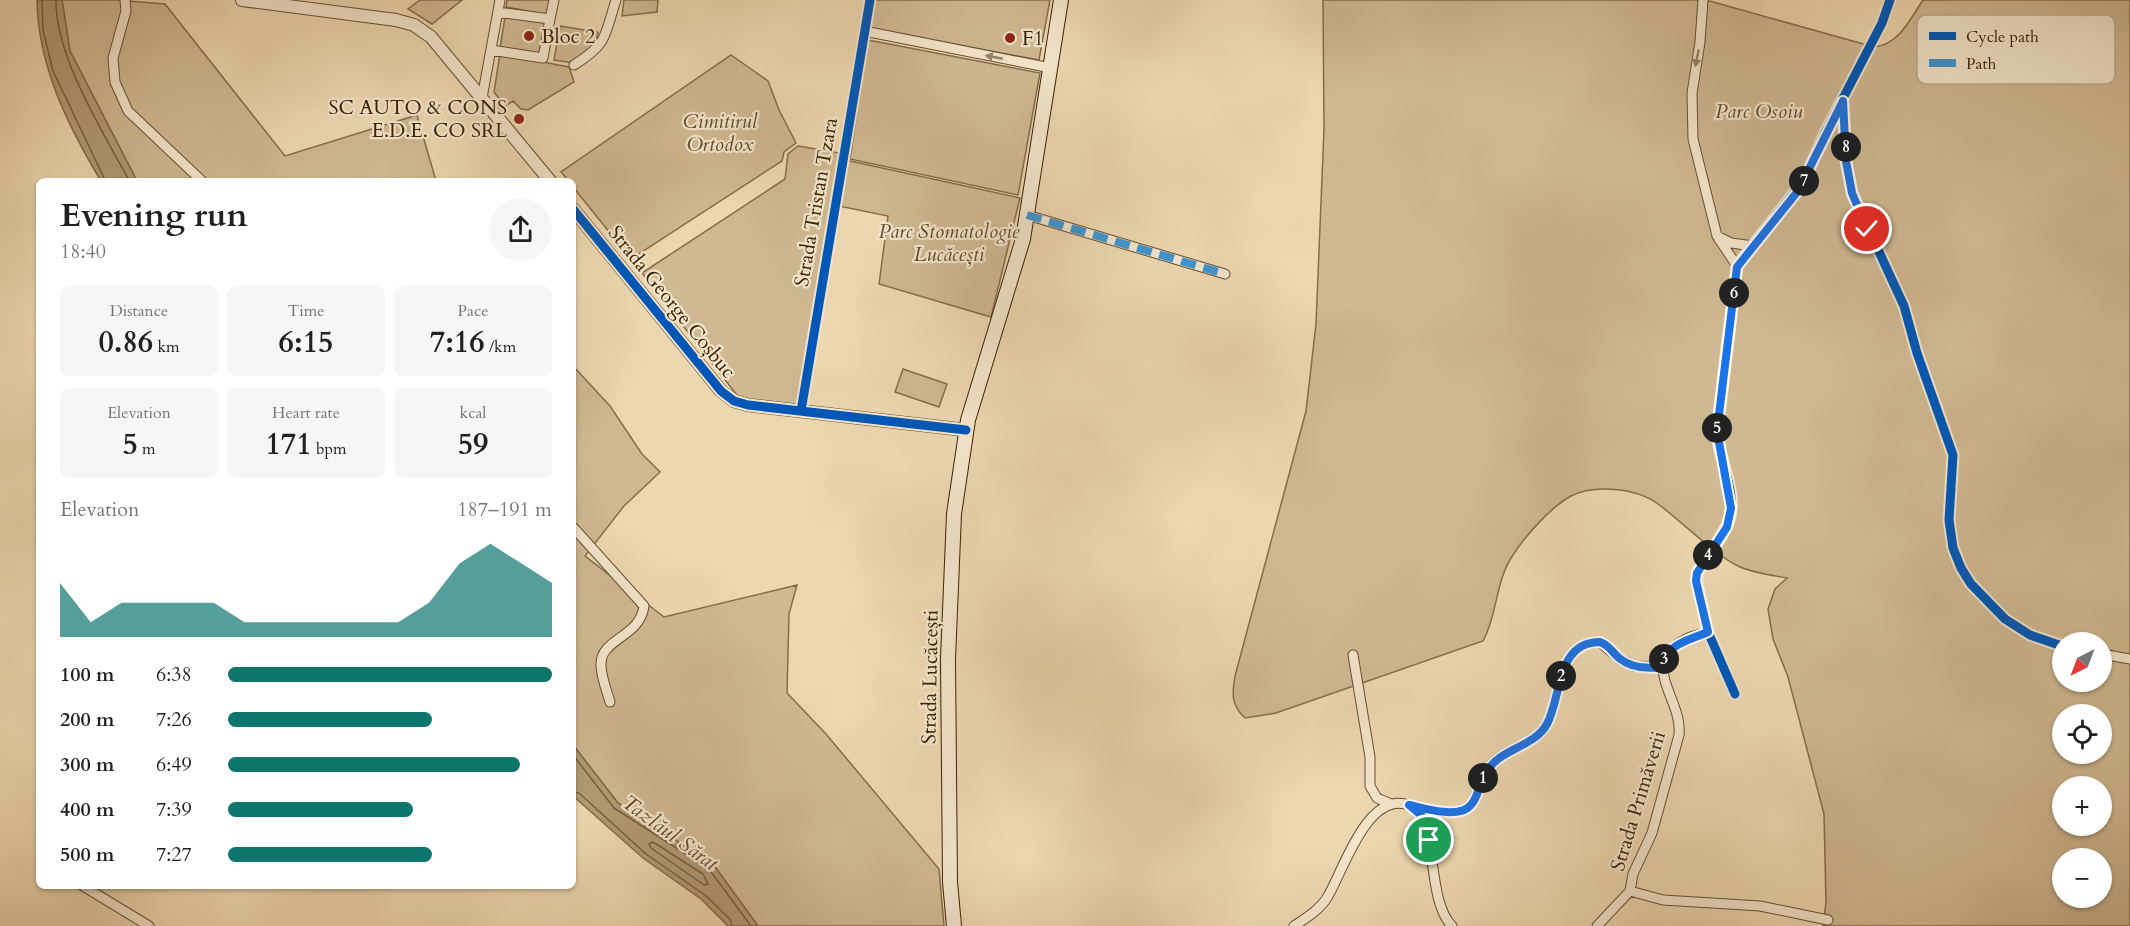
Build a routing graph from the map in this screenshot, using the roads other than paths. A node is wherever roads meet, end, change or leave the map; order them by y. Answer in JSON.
{"nodes":[{"id":1,"x":125,"y":0,"type":"edge"},
{"id":2,"x":242,"y":0,"type":"edge"},
{"id":3,"x":500,"y":0,"type":"edge"},
{"id":4,"x":554,"y":0,"type":"edge"},
{"id":5,"x":616,"y":0,"type":"edge"},
{"id":6,"x":870,"y":0,"type":"edge"},
{"id":7,"x":1061,"y":0,"type":"edge"},
{"id":8,"x":1703,"y":0,"type":"edge"},
{"id":9,"x":1890,"y":0,"type":"edge"},
{"id":10,"x":498,"y":12,"type":"junction"},
{"id":11,"x":550,"y":19,"type":"junction"},
{"id":12,"x":864,"y":31,"type":"junction"},
{"id":13,"x":491,"y":50,"type":"junction"},
{"id":14,"x":574,"y":65,"type":"dead end"},
{"id":15,"x":1051,"y":68,"type":"junction"},
{"id":16,"x":482,"y":98,"type":"junction"},
{"id":17,"x":1843,"y":101,"type":"junction"},
{"id":18,"x":199,"y":178,"type":"edge"},
{"id":19,"x":548,"y":178,"type":"edge"},
{"id":20,"x":576,"y":213,"type":"edge"},
{"id":21,"x":1027,"y":215,"type":"junction"},
{"id":22,"x":1718,"y":236,"type":"junction"},
{"id":23,"x":1753,"y":246,"type":"junction"},
{"id":24,"x":1737,"y":267,"type":"junction"},
{"id":25,"x":1224,"y":274,"type":"dead end"},
{"id":26,"x":801,"y":411,"type":"junction"},
{"id":27,"x":966,"y":430,"type":"junction"},
{"id":28,"x":576,"y":530,"type":"edge"},
{"id":29,"x":1708,"y":632,"type":"junction"},
{"id":30,"x":2052,"y":643,"type":"edge"},
{"id":31,"x":1353,"y":655,"type":"dead end"},
{"id":32,"x":2112,"y":655,"type":"edge"},
{"id":33,"x":2130,"y":658,"type":"edge"},
{"id":34,"x":1662,"y":667,"type":"junction"},
{"id":35,"x":1735,"y":694,"type":"dead end"},
{"id":36,"x":610,"y":702,"type":"dead end"},
{"id":37,"x":1391,"y":804,"type":"junction"},
{"id":38,"x":1409,"y":805,"type":"junction"},
{"id":39,"x":88,"y":889,"type":"edge"},
{"id":40,"x":1630,"y":891,"type":"junction"},
{"id":41,"x":1828,"y":920,"type":"dead end"},
{"id":42,"x":149,"y":926,"type":"edge"},
{"id":43,"x":954,"y":926,"type":"edge"},
{"id":44,"x":1294,"y":926,"type":"edge"},
{"id":45,"x":1452,"y":926,"type":"edge"},
{"id":46,"x":1598,"y":926,"type":"edge"}],
"edges":[{"from":1,"to":18,"type":"street"},
{"from":2,"to":16,"type":"street"},
{"from":3,"to":10,"type":"street"},
{"from":4,"to":11,"type":"street"},
{"from":5,"to":14,"type":"street"},
{"from":6,"to":12,"type":"street","name":"Strada Tristan Tzara"},
{"from":7,"to":15,"type":"main road","name":"Strada Lucăcești"},
{"from":8,"to":22,"type":"street","one_way":true},
{"from":9,"to":17,"type":"street"},
{"from":10,"to":11,"type":"street"},
{"from":10,"to":13,"type":"street"},
{"from":11,"to":13,"type":"street"},
{"from":15,"to":12,"type":"street","one_way":true},
{"from":12,"to":26,"type":"street","name":"Strada Tristan Tzara"},
{"from":13,"to":16,"type":"street"},
{"from":15,"to":21,"type":"main road","name":"Strada Lucăcești"},
{"from":16,"to":19,"type":"street"},
{"from":17,"to":23,"type":"street"},
{"from":17,"to":30,"type":"street"},
{"from":20,"to":26,"type":"street","name":"Strada George Coșbuc"},
{"from":21,"to":25,"type":"street"},
{"from":21,"to":27,"type":"main road","name":"Strada Lucăcești"},
{"from":22,"to":23,"type":"street"},
{"from":22,"to":24,"type":"street"},
{"from":23,"to":24,"type":"street"},
{"from":24,"to":29,"type":"street"},
{"from":26,"to":27,"type":"street","name":"Strada George Coșbuc"},
{"from":27,"to":43,"type":"main road","name":"Strada Lucăcești"},
{"from":28,"to":36,"type":"street"},
{"from":29,"to":34,"type":"street"},
{"from":29,"to":35,"type":"street"},
{"from":31,"to":37,"type":"street"},
{"from":32,"to":33,"type":"street"},
{"from":34,"to":38,"type":"street"},
{"from":34,"to":40,"type":"street","name":"Strada Primăverii"},
{"from":37,"to":38,"type":"street"},
{"from":37,"to":44,"type":"street"},
{"from":38,"to":45,"type":"street"},
{"from":39,"to":42,"type":"street"},
{"from":40,"to":41,"type":"street"},
{"from":40,"to":46,"type":"street","name":"Strada Primăverii"}]}
